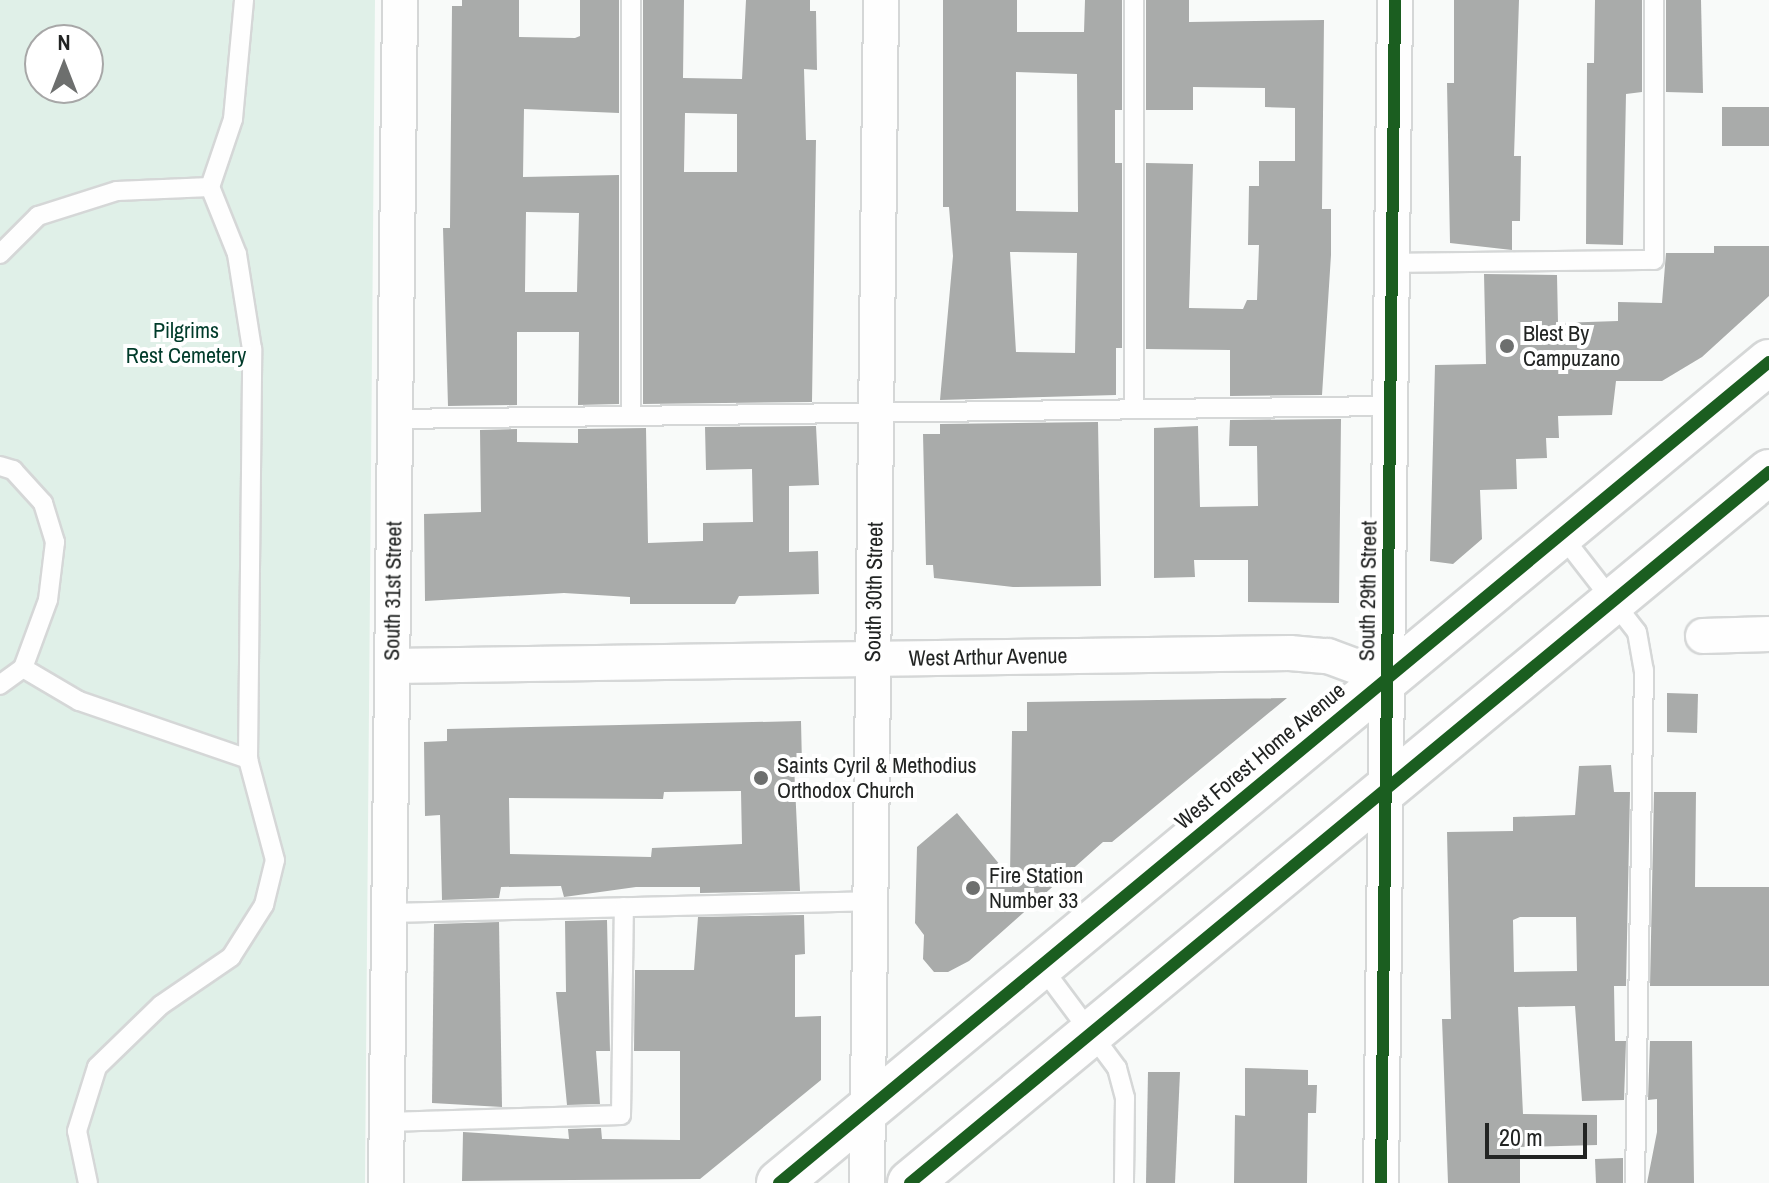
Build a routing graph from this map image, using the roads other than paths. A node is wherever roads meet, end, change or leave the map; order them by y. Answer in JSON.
{"nodes":[{"id":1,"x":244,"y":0,"type":"edge"},
{"id":2,"x":400,"y":0,"type":"edge"},
{"id":3,"x":631,"y":0,"type":"edge"},
{"id":4,"x":881,"y":0,"type":"edge"},
{"id":5,"x":1134,"y":0,"type":"edge"},
{"id":6,"x":1395,"y":0,"type":"edge"},
{"id":7,"x":1654,"y":0,"type":"edge"},
{"id":8,"x":210,"y":187,"type":"junction"},
{"id":9,"x":0,"y":254,"type":"edge"},
{"id":10,"x":1393,"y":263,"type":"junction"},
{"id":11,"x":1769,"y":362,"type":"edge"},
{"id":12,"x":1390,"y":406,"type":"junction"},
{"id":13,"x":1134,"y":409,"type":"junction"},
{"id":14,"x":876,"y":412,"type":"junction"},
{"id":15,"x":631,"y":415,"type":"junction"},
{"id":16,"x":395,"y":419,"type":"junction"},
{"id":17,"x":0,"y":466,"type":"edge"},
{"id":18,"x":1769,"y":472,"type":"edge"},
{"id":19,"x":1563,"y":537,"type":"junction"},
{"id":20,"x":1612,"y":596,"type":"junction"},
{"id":21,"x":1769,"y":634,"type":"edge"},
{"id":22,"x":1703,"y":636,"type":"dead end"},
{"id":23,"x":873,"y":658,"type":"junction"},
{"id":24,"x":392,"y":666,"type":"junction"},
{"id":25,"x":23,"y":668,"type":"junction"},
{"id":26,"x":1387,"y":678,"type":"junction"},
{"id":27,"x":0,"y":685,"type":"edge"},
{"id":28,"x":248,"y":759,"type":"junction"},
{"id":29,"x":1384,"y":789,"type":"junction"},
{"id":30,"x":869,"y":901,"type":"junction"},
{"id":31,"x":624,"y":907,"type":"junction"},
{"id":32,"x":389,"y":913,"type":"junction"},
{"id":33,"x":1041,"y":966,"type":"junction"},
{"id":34,"x":1092,"y":1032,"type":"junction"},
{"id":35,"x":867,"y":1112,"type":"junction"},
{"id":36,"x":387,"y":1122,"type":"junction"},
{"id":37,"x":88,"y":1183,"type":"edge"},
{"id":38,"x":386,"y":1183,"type":"edge"},
{"id":39,"x":779,"y":1183,"type":"edge"},
{"id":40,"x":867,"y":1183,"type":"edge"},
{"id":41,"x":910,"y":1183,"type":"edge"},
{"id":42,"x":1124,"y":1183,"type":"edge"},
{"id":43,"x":1381,"y":1183,"type":"edge"},
{"id":44,"x":1635,"y":1183,"type":"edge"}],
"edges":[{"from":1,"to":8,"type":"lane"},
{"from":2,"to":16,"type":"street","name":"South 31st Street"},
{"from":3,"to":15,"type":"lane"},
{"from":4,"to":14,"type":"street","name":"South 30th Street"},
{"from":5,"to":13,"type":"lane"},
{"from":6,"to":10,"type":"street","name":"South 29th Street"},
{"from":7,"to":10,"type":"lane"},
{"from":8,"to":9,"type":"lane"},
{"from":8,"to":28,"type":"lane"},
{"from":10,"to":12,"type":"street","name":"South 29th Street"},
{"from":11,"to":19,"type":"main road","name":"West Forest Home Avenue"},
{"from":12,"to":13,"type":"lane"},
{"from":12,"to":26,"type":"street","name":"South 29th Street"},
{"from":13,"to":14,"type":"lane"},
{"from":14,"to":15,"type":"lane"},
{"from":14,"to":23,"type":"street","name":"South 30th Street"},
{"from":15,"to":16,"type":"lane"},
{"from":16,"to":24,"type":"street","name":"South 31st Street"},
{"from":17,"to":25,"type":"lane"},
{"from":18,"to":20,"type":"main road"},
{"from":19,"to":20,"type":"lane"},
{"from":19,"to":26,"type":"main road","name":"West Forest Home Avenue"},
{"from":20,"to":29,"type":"main road"},
{"from":20,"to":44,"type":"lane"},
{"from":21,"to":22,"type":"street"},
{"from":23,"to":24,"type":"street","name":"West Arthur Avenue"},
{"from":23,"to":26,"type":"street","name":"West Arthur Avenue"},
{"from":23,"to":30,"type":"street","name":"South 30th Street"},
{"from":24,"to":32,"type":"street","name":"South 31st Street"},
{"from":25,"to":27,"type":"lane"},
{"from":25,"to":28,"type":"lane"},
{"from":26,"to":29,"type":"street","name":"South 29th Street"},
{"from":26,"to":33,"type":"main road","name":"West Forest Home Avenue"},
{"from":28,"to":37,"type":"lane"},
{"from":29,"to":34,"type":"main road"},
{"from":29,"to":43,"type":"street","name":"South 29th Street"},
{"from":30,"to":31,"type":"lane"},
{"from":30,"to":35,"type":"street","name":"South 30th Street"},
{"from":31,"to":32,"type":"lane"},
{"from":31,"to":36,"type":"lane"},
{"from":32,"to":36,"type":"street","name":"South 31st Street"},
{"from":33,"to":34,"type":"lane"},
{"from":33,"to":35,"type":"main road","name":"West Forest Home Avenue"},
{"from":34,"to":41,"type":"main road"},
{"from":34,"to":42,"type":"lane"},
{"from":35,"to":39,"type":"main road","name":"West Forest Home Avenue"},
{"from":35,"to":40,"type":"street","name":"South 30th Street"},
{"from":36,"to":38,"type":"street","name":"South 31st Street"}]}
